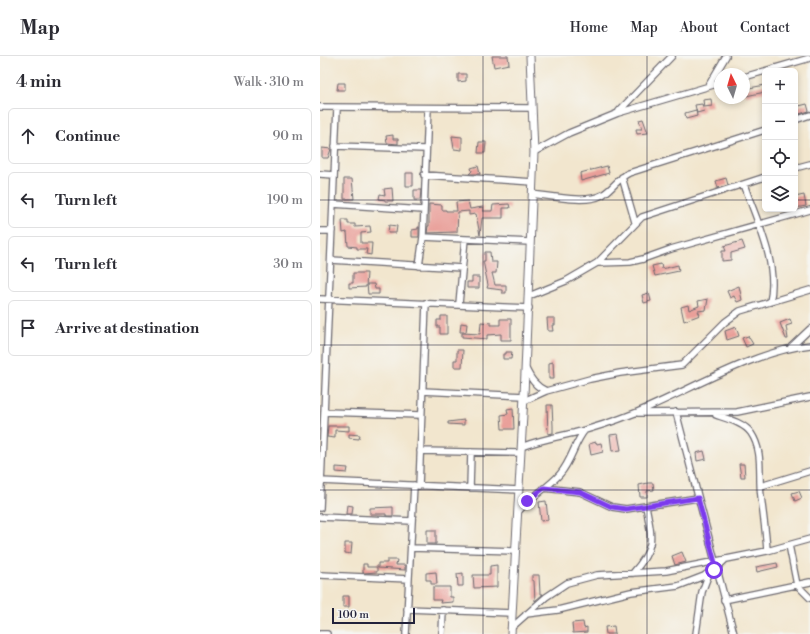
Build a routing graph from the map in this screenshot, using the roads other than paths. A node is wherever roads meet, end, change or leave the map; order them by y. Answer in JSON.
{"nodes":[{"id":1,"x":530,"y":56,"type":"edge"},
{"id":2,"x":672,"y":56,"type":"edge"},
{"id":3,"x":726,"y":56,"type":"edge"},
{"id":4,"x":810,"y":58,"type":"edge"},
{"id":5,"x":750,"y":75,"type":"edge"},
{"id":6,"x":714,"y":84,"type":"edge"},
{"id":7,"x":709,"y":85,"type":"junction"},
{"id":8,"x":320,"y":107,"type":"edge"},
{"id":9,"x":337,"y":108,"type":"junction"},
{"id":10,"x":428,"y":108,"type":"junction"},
{"id":11,"x":532,"y":108,"type":"junction"},
{"id":12,"x":618,"y":113,"type":"junction"},
{"id":13,"x":810,"y":115,"type":"edge"},
{"id":14,"x":798,"y":119,"type":"edge"},
{"id":15,"x":762,"y":131,"type":"edge"},
{"id":16,"x":335,"y":146,"type":"junction"},
{"id":17,"x":425,"y":150,"type":"junction"},
{"id":18,"x":534,"y":152,"type":"junction"},
{"id":19,"x":810,"y":164,"type":"edge"},
{"id":20,"x":798,"y":167,"type":"edge"},
{"id":21,"x":320,"y":174,"type":"edge"},
{"id":22,"x":334,"y":175,"type":"junction"},
{"id":23,"x":424,"y":175,"type":"junction"},
{"id":24,"x":622,"y":177,"type":"junction"},
{"id":25,"x":762,"y":178,"type":"edge"},
{"id":26,"x":532,"y":182,"type":"junction"},
{"id":27,"x":744,"y":184,"type":"junction"},
{"id":28,"x":532,"y":194,"type":"junction"},
{"id":29,"x":333,"y":204,"type":"junction"},
{"id":30,"x":423,"y":210,"type":"junction"},
{"id":31,"x":810,"y":210,"type":"edge"},
{"id":32,"x":635,"y":222,"type":"junction"},
{"id":33,"x":758,"y":225,"type":"junction"},
{"id":34,"x":320,"y":231,"type":"edge"},
{"id":35,"x":332,"y":232,"type":"junction"},
{"id":36,"x":423,"y":237,"type":"junction"},
{"id":37,"x":465,"y":239,"type":"junction"},
{"id":38,"x":530,"y":242,"type":"junction"},
{"id":39,"x":331,"y":260,"type":"junction"},
{"id":40,"x":598,"y":263,"type":"junction"},
{"id":41,"x":419,"y":266,"type":"junction"},
{"id":42,"x":462,"y":268,"type":"junction"},
{"id":43,"x":810,"y":290,"type":"edge"},
{"id":44,"x":529,"y":296,"type":"junction"},
{"id":45,"x":320,"y":299,"type":"edge"},
{"id":46,"x":329,"y":300,"type":"junction"},
{"id":47,"x":770,"y":302,"type":"junction"},
{"id":48,"x":426,"y":303,"type":"junction"},
{"id":49,"x":459,"y":304,"type":"junction"},
{"id":50,"x":529,"y":308,"type":"junction"},
{"id":51,"x":810,"y":329,"type":"edge"},
{"id":52,"x":810,"y":345,"type":"edge"},
{"id":53,"x":791,"y":347,"type":"junction"},
{"id":54,"x":524,"y":365,"type":"junction"},
{"id":55,"x":422,"y":391,"type":"junction"},
{"id":56,"x":546,"y":391,"type":"junction"},
{"id":57,"x":810,"y":397,"type":"edge"},
{"id":58,"x":524,"y":399,"type":"junction"},
{"id":59,"x":324,"y":412,"type":"junction"},
{"id":60,"x":676,"y":412,"type":"junction"},
{"id":61,"x":634,"y":413,"type":"junction"},
{"id":62,"x":712,"y":413,"type":"junction"},
{"id":63,"x":421,"y":415,"type":"junction"},
{"id":64,"x":585,"y":430,"type":"junction"},
{"id":65,"x":420,"y":450,"type":"junction"},
{"id":66,"x":521,"y":450,"type":"junction"},
{"id":67,"x":471,"y":452,"type":"junction"},
{"id":68,"x":810,"y":471,"type":"edge"},
{"id":69,"x":321,"y":481,"type":"edge"},
{"id":70,"x":416,"y":485,"type":"junction"},
{"id":71,"x":760,"y":486,"type":"junction"},
{"id":72,"x":470,"y":488,"type":"junction"},
{"id":73,"x":544,"y":488,"type":"junction"},
{"id":74,"x":519,"y":490,"type":"junction"},
{"id":75,"x":698,"y":498,"type":"junction"},
{"id":76,"x":646,"y":506,"type":"junction"},
{"id":77,"x":320,"y":508,"type":"edge"},
{"id":78,"x":518,"y":512,"type":"junction"},
{"id":79,"x":320,"y":516,"type":"edge"},
{"id":80,"x":412,"y":520,"type":"junction"},
{"id":81,"x":810,"y":539,"type":"edge"},
{"id":82,"x":789,"y":545,"type":"junction"},
{"id":83,"x":411,"y":548,"type":"junction"},
{"id":84,"x":516,"y":551,"type":"junction"},
{"id":85,"x":767,"y":551,"type":"junction"},
{"id":86,"x":726,"y":559,"type":"junction"},
{"id":87,"x":714,"y":560,"type":"junction"},
{"id":88,"x":716,"y":567,"type":"junction"},
{"id":89,"x":633,"y":573,"type":"junction"},
{"id":90,"x":320,"y":575,"type":"edge"},
{"id":91,"x":409,"y":579,"type":"junction"},
{"id":92,"x":810,"y":582,"type":"edge"},
{"id":93,"x":797,"y":585,"type":"junction"},
{"id":94,"x":810,"y":598,"type":"edge"},
{"id":95,"x":724,"y":600,"type":"junction"},
{"id":96,"x":407,"y":609,"type":"junction"},
{"id":97,"x":443,"y":610,"type":"junction"},
{"id":98,"x":512,"y":613,"type":"junction"},
{"id":99,"x":526,"y":614,"type":"junction"},
{"id":100,"x":511,"y":631,"type":"edge"},
{"id":101,"x":320,"y":634,"type":"edge"},
{"id":102,"x":327,"y":634,"type":"edge"},
{"id":103,"x":406,"y":634,"type":"edge"},
{"id":104,"x":442,"y":634,"type":"edge"},
{"id":105,"x":696,"y":634,"type":"edge"},
{"id":106,"x":734,"y":634,"type":"edge"}],
"edges":[{"from":1,"to":11,"type":"street"},
{"from":2,"to":12,"type":"street"},
{"from":3,"to":7,"type":"street"},
{"from":4,"to":5,"type":"street"},
{"from":6,"to":7,"type":"street"},
{"from":7,"to":12,"type":"street"},
{"from":8,"to":9,"type":"street"},
{"from":9,"to":10,"type":"street"},
{"from":9,"to":16,"type":"street"},
{"from":10,"to":11,"type":"street"},
{"from":10,"to":17,"type":"street"},
{"from":11,"to":18,"type":"street"},
{"from":12,"to":18,"type":"street"},
{"from":13,"to":14,"type":"street"},
{"from":15,"to":24,"type":"street"},
{"from":16,"to":17,"type":"street"},
{"from":16,"to":22,"type":"street"},
{"from":17,"to":23,"type":"street"},
{"from":18,"to":26,"type":"street"},
{"from":19,"to":20,"type":"street"},
{"from":21,"to":22,"type":"street"},
{"from":22,"to":29,"type":"street"},
{"from":23,"to":26,"type":"street"},
{"from":23,"to":30,"type":"street"},
{"from":24,"to":28,"type":"street"},
{"from":24,"to":32,"type":"street"},
{"from":25,"to":27,"type":"street"},
{"from":26,"to":28,"type":"street"},
{"from":27,"to":32,"type":"street"},
{"from":27,"to":33,"type":"street"},
{"from":28,"to":38,"type":"street"},
{"from":29,"to":30,"type":"street"},
{"from":29,"to":35,"type":"street"},
{"from":30,"to":36,"type":"street"},
{"from":31,"to":33,"type":"street"},
{"from":32,"to":40,"type":"street"},
{"from":33,"to":40,"type":"street"},
{"from":33,"to":47,"type":"street"},
{"from":34,"to":35,"type":"street"},
{"from":35,"to":39,"type":"street"},
{"from":36,"to":37,"type":"street"},
{"from":36,"to":41,"type":"street"},
{"from":37,"to":38,"type":"street"},
{"from":37,"to":42,"type":"street"},
{"from":38,"to":44,"type":"street"},
{"from":39,"to":41,"type":"street"},
{"from":39,"to":46,"type":"street"},
{"from":40,"to":44,"type":"street"},
{"from":41,"to":42,"type":"street"},
{"from":42,"to":49,"type":"street"},
{"from":43,"to":47,"type":"street"},
{"from":44,"to":50,"type":"street"},
{"from":45,"to":46,"type":"street"},
{"from":46,"to":48,"type":"street"},
{"from":46,"to":59,"type":"street"},
{"from":47,"to":56,"type":"street"},
{"from":48,"to":49,"type":"street"},
{"from":48,"to":55,"type":"street"},
{"from":49,"to":50,"type":"street"},
{"from":50,"to":54,"type":"street"},
{"from":51,"to":53,"type":"street"},
{"from":52,"to":53,"type":"street"},
{"from":53,"to":61,"type":"street"},
{"from":54,"to":56,"type":"street"},
{"from":54,"to":58,"type":"street"},
{"from":55,"to":58,"type":"street"},
{"from":55,"to":63,"type":"street"},
{"from":56,"to":58,"type":"street"},
{"from":57,"to":62,"type":"street"},
{"from":58,"to":66,"type":"street"},
{"from":59,"to":63,"type":"street"},
{"from":59,"to":69,"type":"street"},
{"from":60,"to":61,"type":"street"},
{"from":60,"to":62,"type":"street"},
{"from":60,"to":75,"type":"street"},
{"from":61,"to":64,"type":"street"},
{"from":62,"to":71,"type":"street"},
{"from":63,"to":65,"type":"street"},
{"from":64,"to":66,"type":"street"},
{"from":64,"to":73,"type":"street"},
{"from":65,"to":67,"type":"street"},
{"from":65,"to":70,"type":"street"},
{"from":66,"to":67,"type":"street"},
{"from":66,"to":74,"type":"street"},
{"from":67,"to":72,"type":"street"},
{"from":68,"to":71,"type":"street"},
{"from":69,"to":70,"type":"street"},
{"from":69,"to":77,"type":"street"},
{"from":70,"to":72,"type":"street"},
{"from":70,"to":80,"type":"street"},
{"from":71,"to":85,"type":"street"},
{"from":72,"to":74,"type":"street"},
{"from":73,"to":76,"type":"street"},
{"from":73,"to":78,"type":"street"},
{"from":74,"to":78,"type":"street"},
{"from":75,"to":76,"type":"street"},
{"from":75,"to":87,"type":"street"},
{"from":76,"to":89,"type":"street"},
{"from":78,"to":84,"type":"street"},
{"from":79,"to":80,"type":"street"},
{"from":80,"to":83,"type":"street"},
{"from":81,"to":82,"type":"street"},
{"from":82,"to":85,"type":"street"},
{"from":82,"to":93,"type":"street"},
{"from":83,"to":84,"type":"street"},
{"from":83,"to":91,"type":"street"},
{"from":84,"to":98,"type":"street"},
{"from":85,"to":86,"type":"street"},
{"from":86,"to":87,"type":"street"},
{"from":86,"to":88,"type":"street"},
{"from":87,"to":88,"type":"street"},
{"from":87,"to":89,"type":"street"},
{"from":88,"to":95,"type":"street"},
{"from":88,"to":99,"type":"street"},
{"from":88,"to":105,"type":"street"},
{"from":89,"to":99,"type":"street"},
{"from":90,"to":91,"type":"street"},
{"from":91,"to":96,"type":"street"},
{"from":92,"to":93,"type":"street"},
{"from":93,"to":94,"type":"street"},
{"from":93,"to":95,"type":"street"},
{"from":95,"to":106,"type":"street"},
{"from":96,"to":97,"type":"street"},
{"from":96,"to":103,"type":"street"},
{"from":97,"to":98,"type":"street"},
{"from":97,"to":104,"type":"street"},
{"from":98,"to":100,"type":"street"},
{"from":99,"to":100,"type":"street"},
{"from":101,"to":102,"type":"street"}]}
